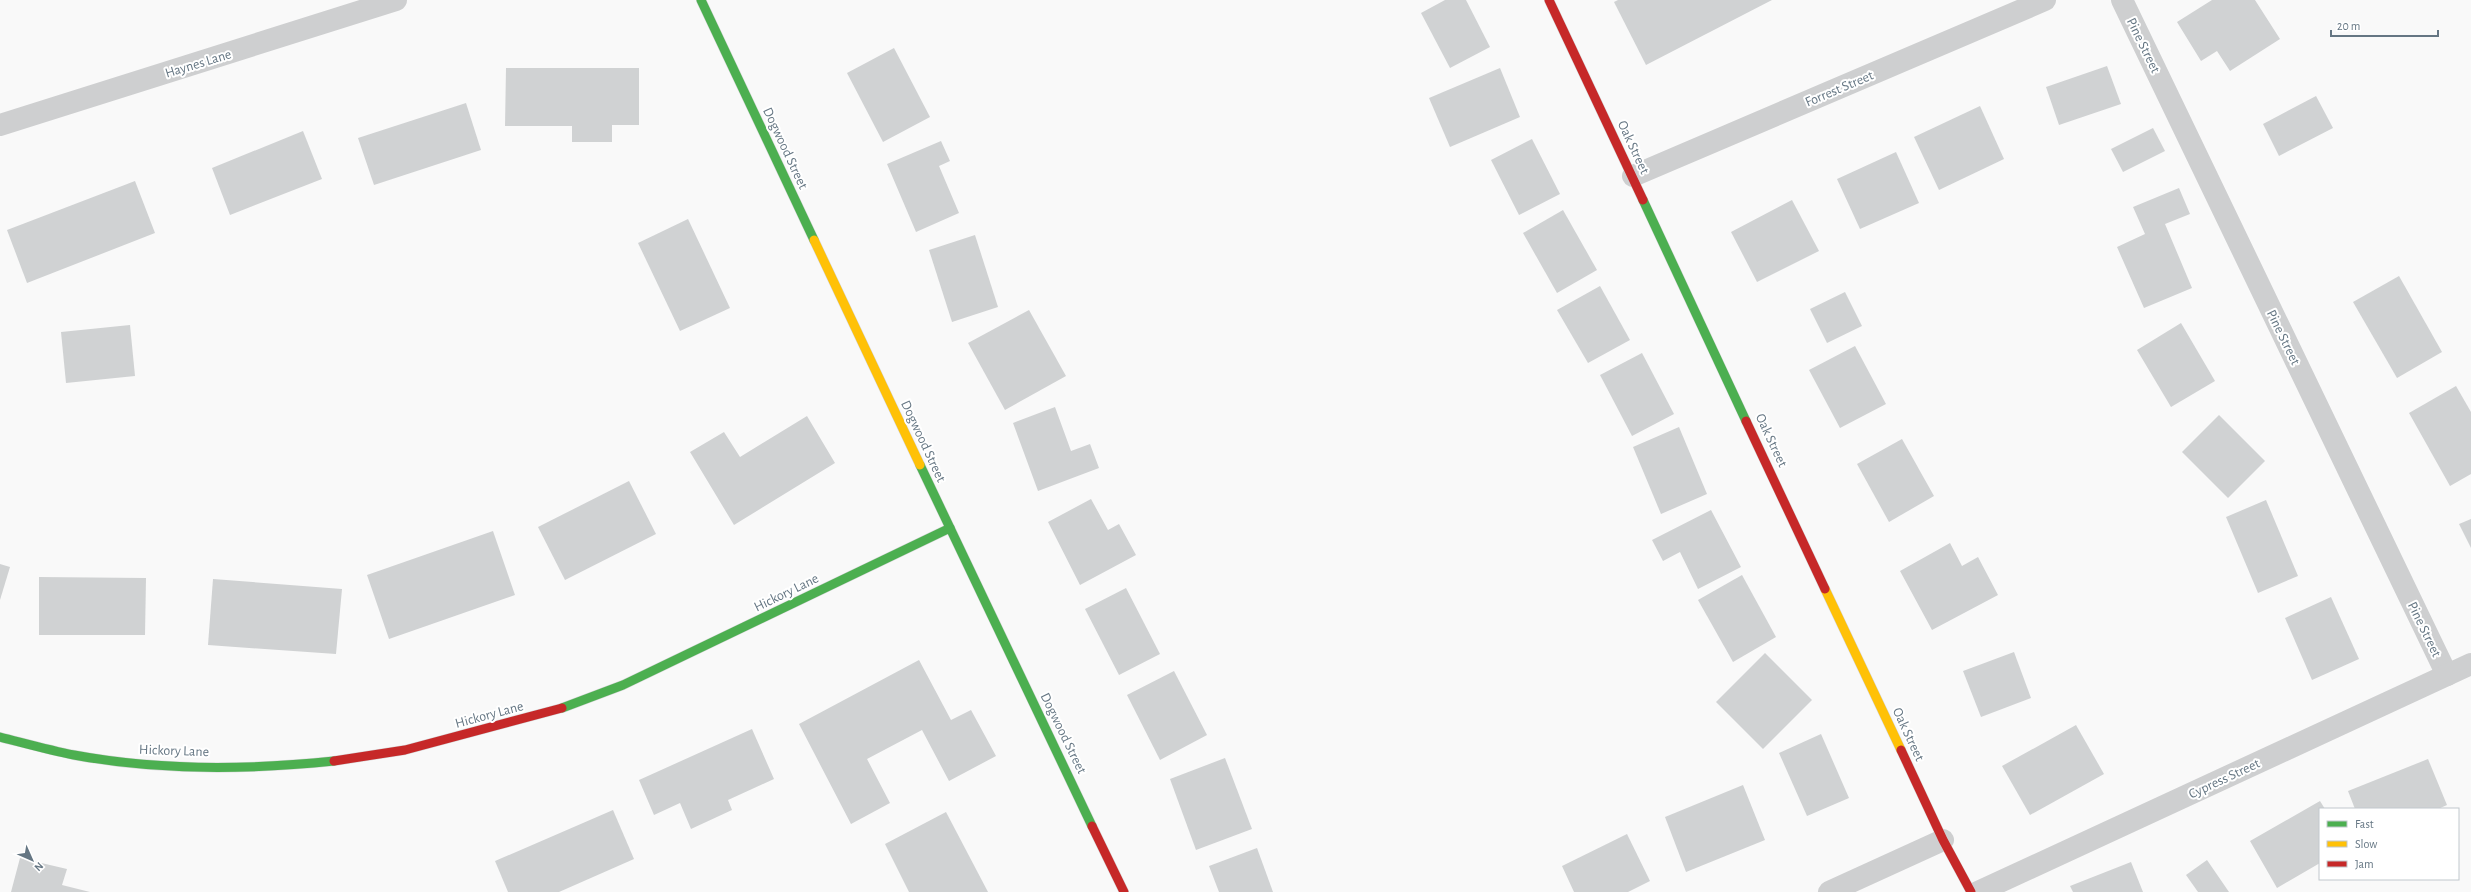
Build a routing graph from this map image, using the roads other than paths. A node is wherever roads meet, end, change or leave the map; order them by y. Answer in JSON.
{"nodes":[{"id":1,"x":396,"y":0,"type":"edge"},
{"id":2,"x":702,"y":0,"type":"edge"},
{"id":3,"x":1549,"y":0,"type":"edge"},
{"id":4,"x":2045,"y":0,"type":"edge"},
{"id":5,"x":2122,"y":0,"type":"edge"},
{"id":6,"x":0,"y":124,"type":"edge"},
{"id":7,"x":1633,"y":176,"type":"junction"},
{"id":8,"x":950,"y":528,"type":"junction"},
{"id":9,"x":2471,"y":664,"type":"edge"},
{"id":10,"x":2447,"y":675,"type":"junction"},
{"id":11,"x":0,"y":737,"type":"edge"},
{"id":12,"x":1943,"y":840,"type":"junction"},
{"id":13,"x":1124,"y":892,"type":"edge"},
{"id":14,"x":1829,"y":892,"type":"edge"},
{"id":15,"x":1971,"y":892,"type":"edge"},
{"id":16,"x":1978,"y":892,"type":"edge"}],
"edges":[{"from":1,"to":6,"type":"street","name":"Haynes Lane"},
{"from":2,"to":8,"type":"street","name":"Dogwood Street"},
{"from":3,"to":7,"type":"street","name":"Oak Street"},
{"from":4,"to":7,"type":"street","name":"Forrest Street"},
{"from":5,"to":10,"type":"street","name":"Pine Street"},
{"from":7,"to":12,"type":"street","name":"Oak Street"},
{"from":8,"to":11,"type":"street","name":"Hickory Lane"},
{"from":8,"to":13,"type":"street","name":"Dogwood Street"},
{"from":9,"to":10,"type":"street","name":"Cypress Street"},
{"from":10,"to":16,"type":"street","name":"Cypress Street"},
{"from":12,"to":14,"type":"street"},
{"from":12,"to":15,"type":"street","name":"Oak Street"}]}
